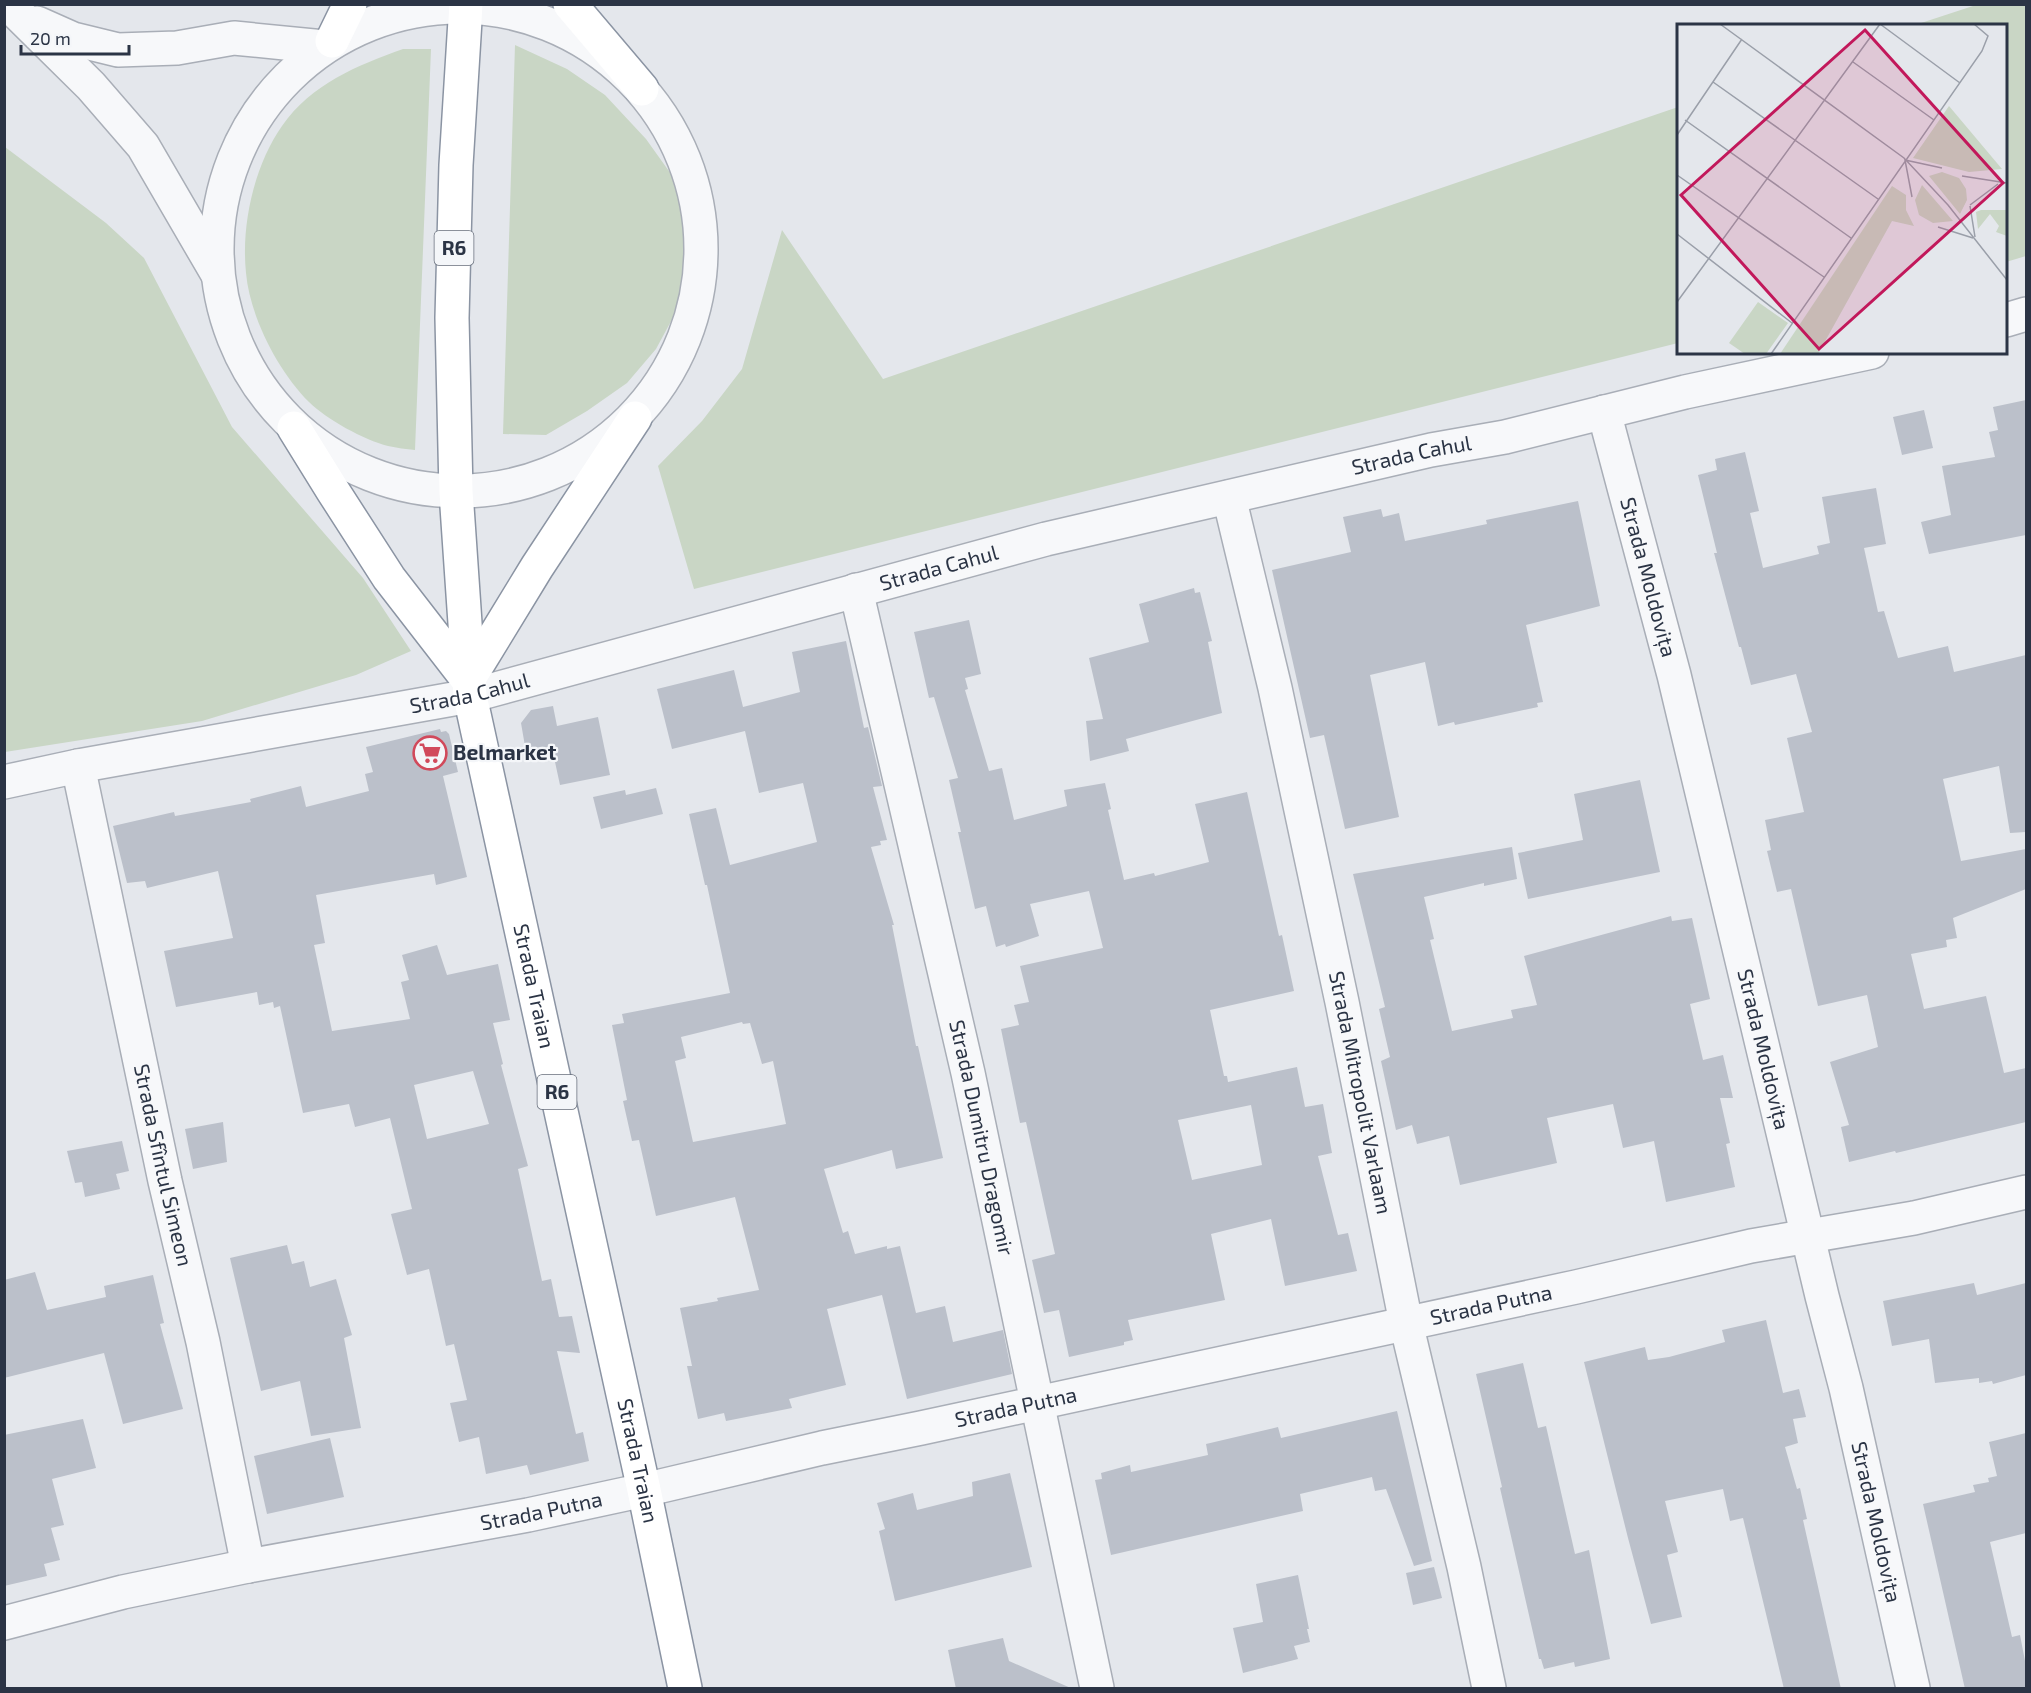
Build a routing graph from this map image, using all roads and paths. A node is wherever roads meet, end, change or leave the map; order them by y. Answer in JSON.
{"nodes":[{"id":1,"x":350,"y":4,"type":"edge"},
{"id":2,"x":570,"y":4,"type":"edge"},
{"id":3,"x":466,"y":5,"type":"edge"},
{"id":4,"x":14,"y":9,"type":"edge"},
{"id":5,"x":328,"y":44,"type":"junction"},
{"id":6,"x":642,"y":89,"type":"junction"},
{"id":7,"x":217,"y":273,"type":"junction"},
{"id":8,"x":2026,"y":314,"type":"edge"},
{"id":9,"x":2007,"y":320,"type":"edge"},
{"id":10,"x":1863,"y":354,"type":"edge"},
{"id":11,"x":1604,"y":412,"type":"junction"},
{"id":12,"x":635,"y":418,"type":"junction"},
{"id":13,"x":294,"y":428,"type":"junction"},
{"id":14,"x":456,"y":492,"type":"junction"},
{"id":15,"x":1229,"y":497,"type":"junction"},
{"id":16,"x":856,"y":590,"type":"junction"},
{"id":17,"x":469,"y":688,"type":"junction"},
{"id":18,"x":78,"y":765,"type":"junction"},
{"id":19,"x":4,"y":782,"type":"edge"},
{"id":20,"x":2026,"y":1192,"type":"edge"},
{"id":21,"x":1809,"y":1236,"type":"junction"},
{"id":22,"x":1406,"y":1323,"type":"junction"},
{"id":23,"x":1037,"y":1403,"type":"junction"},
{"id":24,"x":644,"y":1490,"type":"junction"},
{"id":25,"x":248,"y":1566,"type":"junction"},
{"id":26,"x":4,"y":1623,"type":"edge"},
{"id":27,"x":684,"y":1689,"type":"edge"},
{"id":28,"x":1097,"y":1689,"type":"edge"},
{"id":29,"x":1489,"y":1689,"type":"edge"},
{"id":30,"x":1913,"y":1689,"type":"edge"}],
"edges":[{"from":1,"to":5,"type":"highway"},
{"from":2,"to":6,"type":"highway"},
{"from":3,"to":5,"type":"street"},
{"from":3,"to":6,"type":"street"},
{"from":3,"to":14,"type":"highway","number":"R6"},
{"from":4,"to":5,"type":"street"},
{"from":4,"to":7,"type":"street"},
{"from":5,"to":7,"type":"street"},
{"from":6,"to":12,"type":"street"},
{"from":7,"to":13,"type":"street"},
{"from":8,"to":9,"type":"street"},
{"from":10,"to":11,"type":"street","name":"Strada Cahul"},
{"from":11,"to":15,"type":"street","name":"Strada Cahul"},
{"from":11,"to":21,"type":"street","name":"Strada Moldovița"},
{"from":12,"to":14,"type":"street"},
{"from":12,"to":17,"type":"highway"},
{"from":13,"to":14,"type":"street"},
{"from":13,"to":17,"type":"highway"},
{"from":14,"to":17,"type":"highway","name":"Strada Trаian","number":"R6"},
{"from":15,"to":16,"type":"street","name":"Strada Cahul"},
{"from":15,"to":22,"type":"street","name":"Strada Mitropolit Varlaam"},
{"from":16,"to":17,"type":"street","name":"Strada Cahul"},
{"from":16,"to":23,"type":"street","name":"Strada Dumitru Dragomir"},
{"from":17,"to":18,"type":"street","name":"Strada Cahul"},
{"from":17,"to":24,"type":"highway","name":"Strada Trаian","number":"R6"},
{"from":18,"to":19,"type":"street","name":"Strada Cahul"},
{"from":18,"to":25,"type":"street","name":"Strada Sfîntul Simeon"},
{"from":20,"to":21,"type":"street","name":"Strada Putna"},
{"from":21,"to":22,"type":"street","name":"Strada Putna"},
{"from":21,"to":30,"type":"street","name":"Strada Moldovița"},
{"from":22,"to":23,"type":"street","name":"Strada Putna"},
{"from":22,"to":29,"type":"street","name":"Strada Mitropolit Varlaam"},
{"from":23,"to":24,"type":"street","name":"Strada Putna"},
{"from":23,"to":28,"type":"street","name":"Strada Dumitru Dragomir"},
{"from":24,"to":25,"type":"street","name":"Strada Putna"},
{"from":24,"to":27,"type":"highway","name":"Strada Trаian","number":"R6"},
{"from":25,"to":26,"type":"street","name":"Strada Putna"}]}
